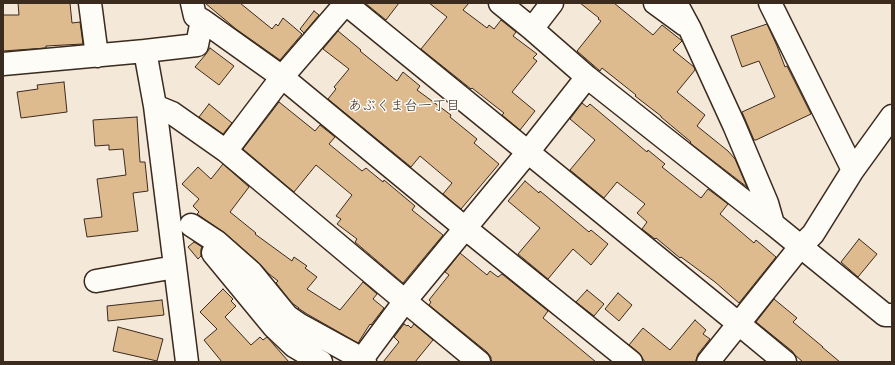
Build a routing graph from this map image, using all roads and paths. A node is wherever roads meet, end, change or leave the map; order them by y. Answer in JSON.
{"nodes":[{"id":1,"x":90,"y":3,"type":"edge"},
{"id":2,"x":345,"y":3,"type":"edge"},
{"id":3,"x":500,"y":3,"type":"edge"},
{"id":4,"x":552,"y":3,"type":"edge"},
{"id":5,"x":655,"y":3,"type":"edge"},
{"id":6,"x":676,"y":3,"type":"edge"},
{"id":7,"x":770,"y":3,"type":"edge"},
{"id":8,"x":197,"y":11,"type":"edge"},
{"id":9,"x":532,"y":29,"type":"junction"},
{"id":10,"x":690,"y":29,"type":"junction"},
{"id":11,"x":145,"y":51,"type":"junction"},
{"id":12,"x":97,"y":56,"type":"junction"},
{"id":13,"x":3,"y":64,"type":"edge"},
{"id":14,"x":587,"y":77,"type":"junction"},
{"id":15,"x":282,"y":78,"type":"junction"},
{"id":16,"x":155,"y":106,"type":"junction"},
{"id":17,"x":892,"y":116,"type":"edge"},
{"id":18,"x":226,"y":151,"type":"junction"},
{"id":19,"x":528,"y":152,"type":"junction"},
{"id":20,"x":853,"y":170,"type":"junction"},
{"id":21,"x":773,"y":224,"type":"junction"},
{"id":22,"x":465,"y":228,"type":"junction"},
{"id":23,"x":800,"y":247,"type":"junction"},
{"id":24,"x":175,"y":267,"type":"junction"},
{"id":25,"x":96,"y":281,"type":"dead end"},
{"id":26,"x":405,"y":301,"type":"junction"},
{"id":27,"x":892,"y":315,"type":"edge"},
{"id":28,"x":739,"y":324,"type":"junction"},
{"id":29,"x":363,"y":360,"type":"edge"},
{"id":30,"x":187,"y":362,"type":"edge"},
{"id":31,"x":321,"y":362,"type":"edge"},
{"id":32,"x":479,"y":362,"type":"edge"},
{"id":33,"x":631,"y":362,"type":"edge"},
{"id":34,"x":708,"y":362,"type":"edge"},
{"id":35,"x":785,"y":362,"type":"edge"}],
"edges":[{"from":1,"to":12,"type":"street"},
{"from":2,"to":15,"type":"street"},
{"from":2,"to":19,"type":"street"},
{"from":3,"to":9,"type":"street"},
{"from":4,"to":9,"type":"street"},
{"from":5,"to":10,"type":"street"},
{"from":6,"to":10,"type":"street"},
{"from":7,"to":20,"type":"street"},
{"from":8,"to":11,"type":"street"},
{"from":8,"to":15,"type":"street"},
{"from":9,"to":14,"type":"street"},
{"from":10,"to":21,"type":"street"},
{"from":11,"to":12,"type":"street"},
{"from":11,"to":16,"type":"street"},
{"from":12,"to":13,"type":"street"},
{"from":14,"to":19,"type":"street"},
{"from":14,"to":21,"type":"street"},
{"from":15,"to":18,"type":"street"},
{"from":15,"to":22,"type":"street"},
{"from":16,"to":18,"type":"street"},
{"from":16,"to":24,"type":"street"},
{"from":17,"to":20,"type":"street"},
{"from":18,"to":26,"type":"street"},
{"from":19,"to":22,"type":"street"},
{"from":19,"to":28,"type":"street"},
{"from":20,"to":23,"type":"street"},
{"from":21,"to":23,"type":"street"},
{"from":22,"to":26,"type":"street"},
{"from":22,"to":33,"type":"street"},
{"from":23,"to":27,"type":"street"},
{"from":23,"to":28,"type":"street"},
{"from":24,"to":25,"type":"street"},
{"from":24,"to":30,"type":"street"},
{"from":26,"to":29,"type":"street"},
{"from":26,"to":32,"type":"street"},
{"from":28,"to":34,"type":"street"},
{"from":28,"to":35,"type":"street"},
{"from":29,"to":31,"type":"street"}]}
